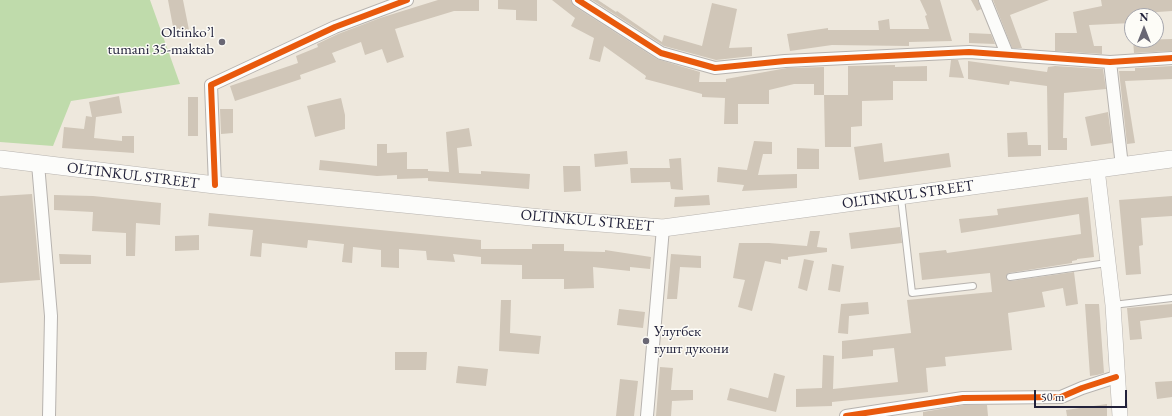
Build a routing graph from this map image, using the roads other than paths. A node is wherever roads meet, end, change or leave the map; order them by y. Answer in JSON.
{"nodes":[{"id":1,"x":407,"y":0,"type":"edge"},
{"id":2,"x":578,"y":0,"type":"edge"},
{"id":3,"x":985,"y":0,"type":"edge"},
{"id":4,"x":387,"y":4,"type":"edge"},
{"id":5,"x":1007,"y":54,"type":"junction"},
{"id":6,"x":1172,"y":58,"type":"edge"},
{"id":7,"x":1110,"y":62,"type":"junction"},
{"id":8,"x":1172,"y":158,"type":"edge"},
{"id":9,"x":0,"y":159,"type":"edge"},
{"id":10,"x":38,"y":164,"type":"junction"},
{"id":11,"x":1122,"y":166,"type":"junction"},
{"id":12,"x":1097,"y":169,"type":"junction"},
{"id":13,"x":215,"y":185,"type":"junction"},
{"id":14,"x":901,"y":196,"type":"junction"},
{"id":15,"x":663,"y":228,"type":"junction"},
{"id":16,"x":1107,"y":263,"type":"junction"},
{"id":17,"x":1010,"y":278,"type":"dead end"},
{"id":18,"x":973,"y":286,"type":"dead end"},
{"id":19,"x":1172,"y":298,"type":"edge"},
{"id":20,"x":1113,"y":305,"type":"junction"},
{"id":21,"x":1116,"y":377,"type":"junction"},
{"id":22,"x":49,"y":416,"type":"edge"},
{"id":23,"x":647,"y":416,"type":"edge"},
{"id":24,"x":846,"y":416,"type":"edge"},
{"id":25,"x":1120,"y":416,"type":"edge"}],
"edges":[{"from":1,"to":4,"type":"street"},
{"from":2,"to":5,"type":"street"},
{"from":3,"to":5,"type":"street"},
{"from":4,"to":13,"type":"street"},
{"from":5,"to":7,"type":"street"},
{"from":6,"to":7,"type":"street"},
{"from":7,"to":11,"type":"street"},
{"from":8,"to":11,"type":"main road","name":"OLTINKUL STREET"},
{"from":9,"to":10,"type":"main road","name":"OLTINKUL STREET"},
{"from":10,"to":13,"type":"main road","name":"OLTINKUL STREET"},
{"from":10,"to":22,"type":"street"},
{"from":11,"to":12,"type":"main road","name":"OLTINKUL STREET"},
{"from":12,"to":14,"type":"main road","name":"OLTINKUL STREET"},
{"from":12,"to":16,"type":"street"},
{"from":13,"to":15,"type":"main road","name":"OLTINKUL STREET"},
{"from":14,"to":15,"type":"main road","name":"OLTINKUL STREET"},
{"from":14,"to":18,"type":"lane"},
{"from":15,"to":23,"type":"street"},
{"from":16,"to":17,"type":"lane"},
{"from":16,"to":20,"type":"street"},
{"from":19,"to":20,"type":"lane"},
{"from":20,"to":21,"type":"street"},
{"from":21,"to":24,"type":"street"},
{"from":21,"to":25,"type":"street"}]}
